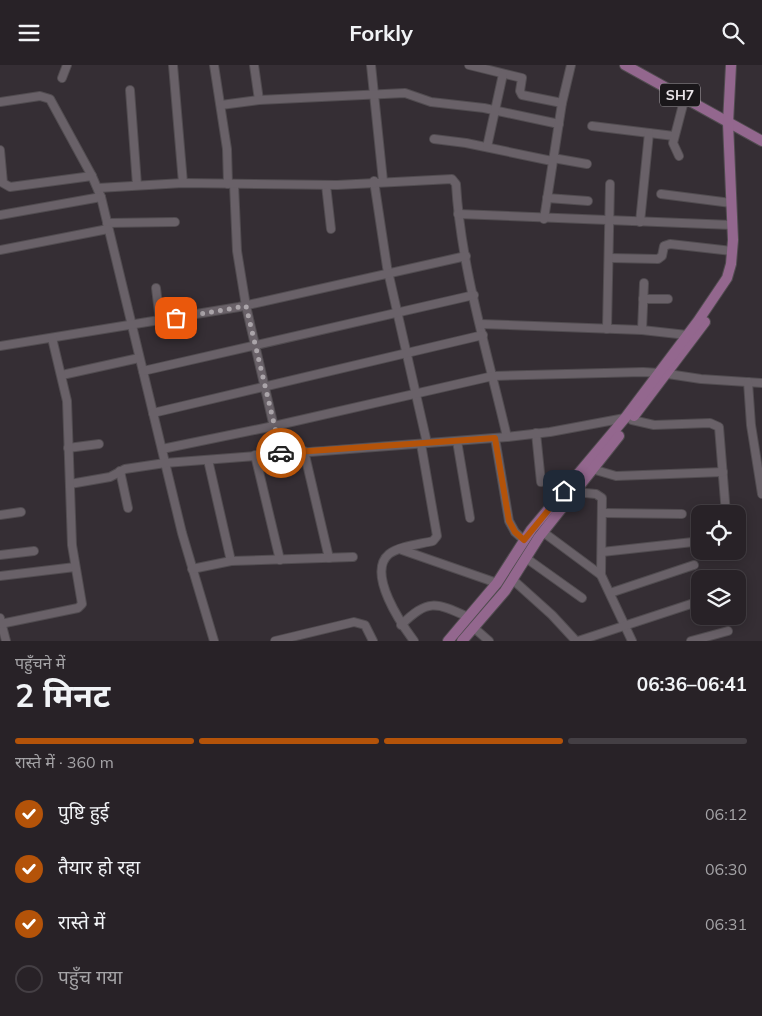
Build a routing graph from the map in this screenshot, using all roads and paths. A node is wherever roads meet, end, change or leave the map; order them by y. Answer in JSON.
{"nodes":[{"id":1,"x":67,"y":65,"type":"edge"},
{"id":2,"x":173,"y":65,"type":"edge"},
{"id":3,"x":214,"y":65,"type":"edge"},
{"id":4,"x":254,"y":65,"type":"edge"},
{"id":5,"x":371,"y":65,"type":"edge"},
{"id":6,"x":469,"y":65,"type":"edge"},
{"id":7,"x":571,"y":65,"type":"edge"},
{"id":8,"x":626,"y":65,"type":"edge"},
{"id":9,"x":731,"y":65,"type":"edge"},
{"id":10,"x":736,"y":65,"type":"edge"},
{"id":11,"x":503,"y":74,"type":"junction"},
{"id":12,"x":62,"y":78,"type":"dead end"},
{"id":13,"x":130,"y":90,"type":"dead end"},
{"id":14,"x":374,"y":95,"type":"junction"},
{"id":15,"x":685,"y":97,"type":"junction"},
{"id":16,"x":259,"y":100,"type":"junction"},
{"id":17,"x":0,"y":102,"type":"edge"},
{"id":18,"x":562,"y":103,"type":"junction"},
{"id":19,"x":220,"y":105,"type":"junction"},
{"id":20,"x":495,"y":110,"type":"junction"},
{"id":21,"x":559,"y":124,"type":"junction"},
{"id":22,"x":731,"y":125,"type":"junction"},
{"id":23,"x":592,"y":126,"type":"dead end"},
{"id":24,"x":649,"y":133,"type":"junction"},
{"id":25,"x":674,"y":136,"type":"junction"},
{"id":26,"x":434,"y":139,"type":"dead end"},
{"id":27,"x":762,"y":141,"type":"edge"},
{"id":28,"x":487,"y":147,"type":"junction"},
{"id":29,"x":0,"y":150,"type":"edge"},
{"id":30,"x":680,"y":156,"type":"dead end"},
{"id":31,"x":552,"y":160,"type":"junction"},
{"id":32,"x":587,"y":164,"type":"dead end"},
{"id":33,"x":92,"y":176,"type":"junction"},
{"id":34,"x":374,"y":181,"type":"junction"},
{"id":35,"x":383,"y":181,"type":"junction"},
{"id":36,"x":183,"y":183,"type":"junction"},
{"id":37,"x":231,"y":184,"type":"junction"},
{"id":38,"x":610,"y":184,"type":"dead end"},
{"id":39,"x":137,"y":185,"type":"junction"},
{"id":40,"x":326,"y":185,"type":"junction"},
{"id":41,"x":98,"y":187,"type":"junction"},
{"id":42,"x":661,"y":194,"type":"dead end"},
{"id":43,"x":100,"y":197,"type":"junction"},
{"id":44,"x":547,"y":199,"type":"junction"},
{"id":45,"x":588,"y":201,"type":"dead end"},
{"id":46,"x":731,"y":203,"type":"junction"},
{"id":47,"x":0,"y":215,"type":"edge"},
{"id":48,"x":458,"y":215,"type":"junction"},
{"id":49,"x":544,"y":219,"type":"junction"},
{"id":50,"x":610,"y":221,"type":"junction"},
{"id":51,"x":175,"y":222,"type":"dead end"},
{"id":52,"x":640,"y":222,"type":"junction"},
{"id":53,"x":732,"y":225,"type":"junction"},
{"id":54,"x":107,"y":226,"type":"junction"},
{"id":55,"x":331,"y":229,"type":"dead end"},
{"id":56,"x":0,"y":250,"type":"edge"},
{"id":57,"x":732,"y":251,"type":"junction"},
{"id":58,"x":466,"y":256,"type":"junction"},
{"id":59,"x":610,"y":258,"type":"junction"},
{"id":60,"x":388,"y":273,"type":"junction"},
{"id":61,"x":644,"y":283,"type":"dead end"},
{"id":62,"x":156,"y":288,"type":"dead end"},
{"id":63,"x":474,"y":295,"type":"junction"},
{"id":64,"x":643,"y":299,"type":"junction"},
{"id":65,"x":668,"y":299,"type":"dead end"},
{"id":66,"x":246,"y":306,"type":"junction"},
{"id":67,"x":397,"y":314,"type":"junction"},
{"id":68,"x":160,"y":321,"type":"junction"},
{"id":69,"x":480,"y":324,"type":"junction"},
{"id":70,"x":132,"y":326,"type":"junction"},
{"id":71,"x":608,"y":329,"type":"junction"},
{"id":72,"x":642,"y":330,"type":"junction"},
{"id":73,"x":483,"y":335,"type":"junction"},
{"id":74,"x":687,"y":335,"type":"junction"},
{"id":75,"x":52,"y":338,"type":"junction"},
{"id":76,"x":0,"y":346,"type":"edge"},
{"id":77,"x":255,"y":346,"type":"junction"},
{"id":78,"x":406,"y":354,"type":"junction"},
{"id":79,"x":139,"y":358,"type":"junction"},
{"id":80,"x":142,"y":371,"type":"junction"},
{"id":81,"x":664,"y":374,"type":"junction"},
{"id":82,"x":62,"y":375,"type":"junction"},
{"id":83,"x":493,"y":376,"type":"junction"},
{"id":84,"x":748,"y":382,"type":"junction"},
{"id":85,"x":762,"y":383,"type":"edge"},
{"id":86,"x":264,"y":386,"type":"junction"},
{"id":87,"x":415,"y":393,"type":"junction"},
{"id":88,"x":153,"y":413,"type":"junction"},
{"id":89,"x":628,"y":419,"type":"junction"},
{"id":90,"x":274,"y":426,"type":"junction"},
{"id":91,"x":536,"y":433,"type":"junction"},
{"id":92,"x":508,"y":437,"type":"junction"},
{"id":93,"x":495,"y":438,"type":"junction"},
{"id":94,"x":457,"y":441,"type":"junction"},
{"id":95,"x":424,"y":443,"type":"junction"},
{"id":96,"x":99,"y":444,"type":"dead end"},
{"id":97,"x":68,"y":448,"type":"junction"},
{"id":98,"x":162,"y":449,"type":"junction"},
{"id":99,"x":304,"y":451,"type":"junction"},
{"id":100,"x":280,"y":453,"type":"junction"},
{"id":101,"x":255,"y":455,"type":"junction"},
{"id":102,"x":208,"y":460,"type":"junction"},
{"id":103,"x":165,"y":463,"type":"junction"},
{"id":104,"x":592,"y":469,"type":"junction"},
{"id":105,"x":120,"y":471,"type":"junction"},
{"id":106,"x":723,"y":472,"type":"junction"},
{"id":107,"x":541,"y":482,"type":"dead end"},
{"id":108,"x":70,"y":485,"type":"junction"},
{"id":109,"x":574,"y":492,"type":"junction"},
{"id":110,"x":762,"y":494,"type":"edge"},
{"id":111,"x":725,"y":505,"type":"edge"},
{"id":112,"x":128,"y":508,"type":"dead end"},
{"id":113,"x":21,"y":511,"type":"dead end"},
{"id":114,"x":603,"y":513,"type":"junction"},
{"id":115,"x":682,"y":514,"type":"dead end"},
{"id":116,"x":0,"y":515,"type":"edge"},
{"id":117,"x":470,"y":518,"type":"dead end"},
{"id":118,"x":543,"y":532,"type":"junction"},
{"id":119,"x":524,"y":540,"type":"junction"},
{"id":120,"x":691,"y":543,"type":"edge"},
{"id":121,"x":402,"y":549,"type":"junction"},
{"id":122,"x":34,"y":551,"type":"dead end"},
{"id":123,"x":602,"y":552,"type":"junction"},
{"id":124,"x":0,"y":555,"type":"edge"},
{"id":125,"x":353,"y":557,"type":"dead end"},
{"id":126,"x":329,"y":558,"type":"junction"},
{"id":127,"x":526,"y":558,"type":"junction"},
{"id":128,"x":280,"y":560,"type":"junction"},
{"id":129,"x":231,"y":561,"type":"junction"},
{"id":130,"x":694,"y":565,"type":"dead end"},
{"id":131,"x":75,"y":567,"type":"junction"},
{"id":132,"x":192,"y":569,"type":"junction"},
{"id":133,"x":601,"y":575,"type":"junction"},
{"id":134,"x":0,"y":576,"type":"edge"},
{"id":135,"x":512,"y":579,"type":"junction"},
{"id":136,"x":497,"y":583,"type":"junction"},
{"id":137,"x":610,"y":593,"type":"junction"},
{"id":138,"x":582,"y":598,"type":"dead end"},
{"id":139,"x":691,"y":604,"type":"edge"},
{"id":140,"x":468,"y":617,"type":"junction"},
{"id":141,"x":0,"y":622,"type":"edge"},
{"id":142,"x":401,"y":625,"type":"junction"},
{"id":143,"x":626,"y":626,"type":"junction"},
{"id":144,"x":473,"y":627,"type":"junction"},
{"id":145,"x":728,"y":631,"type":"dead end"},
{"id":146,"x":6,"y":641,"type":"edge"},
{"id":147,"x":214,"y":641,"type":"edge"},
{"id":148,"x":275,"y":641,"type":"edge"},
{"id":149,"x":373,"y":641,"type":"edge"},
{"id":150,"x":414,"y":641,"type":"edge"},
{"id":151,"x":448,"y":641,"type":"edge"},
{"id":152,"x":462,"y":641,"type":"edge"},
{"id":153,"x":489,"y":641,"type":"edge"},
{"id":154,"x":577,"y":641,"type":"edge"},
{"id":155,"x":632,"y":641,"type":"edge"},
{"id":156,"x":691,"y":641,"type":"edge"}],
"edges":[{"from":1,"to":12,"type":"street"},
{"from":2,"to":36,"type":"street"},
{"from":3,"to":19,"type":"street"},
{"from":4,"to":16,"type":"street"},
{"from":5,"to":14,"type":"street"},
{"from":6,"to":11,"type":"street"},
{"from":7,"to":18,"type":"street"},
{"from":8,"to":15,"type":"main road","number":"SH7"},
{"from":9,"to":22,"type":"main road"},
{"from":10,"to":22,"type":"main road"},
{"from":11,"to":18,"type":"street"},
{"from":11,"to":20,"type":"street"},
{"from":13,"to":39,"type":"street"},
{"from":14,"to":16,"type":"street"},
{"from":14,"to":20,"type":"street"},
{"from":14,"to":35,"type":"street"},
{"from":15,"to":22,"type":"main road","number":"SH7"},
{"from":15,"to":25,"type":"street"},
{"from":16,"to":19,"type":"street"},
{"from":17,"to":33,"type":"street"},
{"from":18,"to":21,"type":"street"},
{"from":19,"to":37,"type":"street"},
{"from":20,"to":21,"type":"street"},
{"from":20,"to":28,"type":"street"},
{"from":21,"to":31,"type":"street"},
{"from":22,"to":27,"type":"main road"},
{"from":22,"to":46,"type":"main road"},
{"from":22,"to":81,"type":"main road"},
{"from":23,"to":24,"type":"street"},
{"from":24,"to":25,"type":"street"},
{"from":24,"to":52,"type":"street"},
{"from":25,"to":30,"type":"street"},
{"from":26,"to":28,"type":"street"},
{"from":28,"to":31,"type":"street"},
{"from":29,"to":33,"type":"street"},
{"from":31,"to":32,"type":"street"},
{"from":31,"to":44,"type":"street"},
{"from":33,"to":41,"type":"street"},
{"from":34,"to":35,"type":"street"},
{"from":34,"to":40,"type":"street"},
{"from":34,"to":60,"type":"street"},
{"from":35,"to":48,"type":"street"},
{"from":36,"to":37,"type":"street"},
{"from":36,"to":39,"type":"street"},
{"from":37,"to":40,"type":"street"},
{"from":37,"to":66,"type":"street"},
{"from":38,"to":50,"type":"street"},
{"from":39,"to":41,"type":"street"},
{"from":40,"to":55,"type":"street"},
{"from":41,"to":43,"type":"street"},
{"from":42,"to":46,"type":"street"},
{"from":43,"to":47,"type":"street"},
{"from":43,"to":54,"type":"street"},
{"from":44,"to":45,"type":"street"},
{"from":44,"to":49,"type":"street"},
{"from":46,"to":53,"type":"main road"},
{"from":48,"to":49,"type":"street"},
{"from":48,"to":58,"type":"street"},
{"from":49,"to":50,"type":"street"},
{"from":50,"to":52,"type":"street"},
{"from":50,"to":59,"type":"street"},
{"from":51,"to":54,"type":"street"},
{"from":52,"to":53,"type":"street"},
{"from":53,"to":57,"type":"main road"},
{"from":54,"to":56,"type":"street"},
{"from":54,"to":70,"type":"street"},
{"from":57,"to":59,"type":"street"},
{"from":57,"to":74,"type":"main road"},
{"from":58,"to":60,"type":"street"},
{"from":58,"to":63,"type":"street"},
{"from":59,"to":71,"type":"street"},
{"from":60,"to":66,"type":"street"},
{"from":60,"to":67,"type":"street"},
{"from":61,"to":64,"type":"street"},
{"from":62,"to":68,"type":"street"},
{"from":63,"to":67,"type":"street"},
{"from":63,"to":69,"type":"street"},
{"from":64,"to":65,"type":"street"},
{"from":64,"to":72,"type":"street"},
{"from":66,"to":68,"type":"street"},
{"from":66,"to":77,"type":"street"},
{"from":67,"to":77,"type":"street"},
{"from":67,"to":78,"type":"street"},
{"from":68,"to":70,"type":"street"},
{"from":69,"to":71,"type":"street"},
{"from":69,"to":73,"type":"street"},
{"from":70,"to":75,"type":"street"},
{"from":70,"to":79,"type":"street"},
{"from":71,"to":72,"type":"street"},
{"from":72,"to":74,"type":"street"},
{"from":73,"to":78,"type":"street"},
{"from":73,"to":83,"type":"street"},
{"from":74,"to":81,"type":"main road"},
{"from":75,"to":76,"type":"street"},
{"from":75,"to":82,"type":"street"},
{"from":77,"to":80,"type":"street"},
{"from":77,"to":86,"type":"street"},
{"from":78,"to":86,"type":"street"},
{"from":78,"to":87,"type":"street"},
{"from":79,"to":80,"type":"street"},
{"from":79,"to":82,"type":"street"},
{"from":80,"to":88,"type":"street"},
{"from":81,"to":83,"type":"street"},
{"from":81,"to":84,"type":"street"},
{"from":81,"to":89,"type":"main road"},
{"from":82,"to":97,"type":"street"},
{"from":83,"to":87,"type":"street"},
{"from":83,"to":92,"type":"street"},
{"from":84,"to":85,"type":"street"},
{"from":84,"to":110,"type":"street"},
{"from":86,"to":88,"type":"street"},
{"from":86,"to":90,"type":"street"},
{"from":87,"to":90,"type":"street"},
{"from":87,"to":95,"type":"street"},
{"from":88,"to":98,"type":"street"},
{"from":89,"to":91,"type":"street"},
{"from":89,"to":104,"type":"main road"},
{"from":89,"to":106,"type":"street"},
{"from":89,"to":119,"type":"main road"},
{"from":90,"to":98,"type":"street"},
{"from":90,"to":100,"type":"street"},
{"from":91,"to":92,"type":"street"},
{"from":91,"to":107,"type":"street"},
{"from":92,"to":93,"type":"street"},
{"from":93,"to":94,"type":"street"},
{"from":93,"to":119,"type":"street"},
{"from":94,"to":95,"type":"street"},
{"from":94,"to":117,"type":"street"},
{"from":95,"to":99,"type":"street"},
{"from":95,"to":121,"type":"street"},
{"from":96,"to":97,"type":"street"},
{"from":97,"to":108,"type":"street"},
{"from":98,"to":103,"type":"street"},
{"from":99,"to":100,"type":"street"},
{"from":99,"to":126,"type":"street"},
{"from":100,"to":101,"type":"street"},
{"from":101,"to":102,"type":"street"},
{"from":101,"to":128,"type":"street"},
{"from":102,"to":103,"type":"street"},
{"from":102,"to":129,"type":"street"},
{"from":103,"to":105,"type":"street"},
{"from":103,"to":132,"type":"street"},
{"from":104,"to":106,"type":"street"},
{"from":104,"to":109,"type":"main road"},
{"from":105,"to":108,"type":"street"},
{"from":105,"to":112,"type":"street"},
{"from":106,"to":111,"type":"street"},
{"from":108,"to":131,"type":"street"},
{"from":109,"to":114,"type":"street"},
{"from":109,"to":118,"type":"main road"},
{"from":113,"to":116,"type":"street"},
{"from":114,"to":115,"type":"street"},
{"from":114,"to":123,"type":"street"},
{"from":118,"to":127,"type":"main road"},
{"from":118,"to":133,"type":"street"},
{"from":119,"to":136,"type":"main road"},
{"from":120,"to":123,"type":"street"},
{"from":121,"to":136,"type":"street"},
{"from":121,"to":142,"type":"street"},
{"from":122,"to":124,"type":"street"},
{"from":123,"to":133,"type":"street"},
{"from":125,"to":126,"type":"street"},
{"from":126,"to":128,"type":"street"},
{"from":127,"to":135,"type":"main road"},
{"from":127,"to":138,"type":"street"},
{"from":128,"to":129,"type":"street"},
{"from":129,"to":132,"type":"street"},
{"from":130,"to":137,"type":"street"},
{"from":131,"to":134,"type":"street"},
{"from":131,"to":141,"type":"street"},
{"from":132,"to":147,"type":"street"},
{"from":133,"to":137,"type":"street"},
{"from":135,"to":144,"type":"main road"},
{"from":135,"to":154,"type":"street"},
{"from":136,"to":140,"type":"main road"},
{"from":137,"to":143,"type":"street"},
{"from":139,"to":143,"type":"street"},
{"from":140,"to":142,"type":"street"},
{"from":140,"to":151,"type":"main road"},
{"from":141,"to":146,"type":"street"},
{"from":142,"to":150,"type":"street"},
{"from":143,"to":154,"type":"street"},
{"from":143,"to":155,"type":"street"},
{"from":144,"to":152,"type":"main road"},
{"from":144,"to":153,"type":"street"},
{"from":145,"to":156,"type":"street"},
{"from":148,"to":149,"type":"street"}]}
